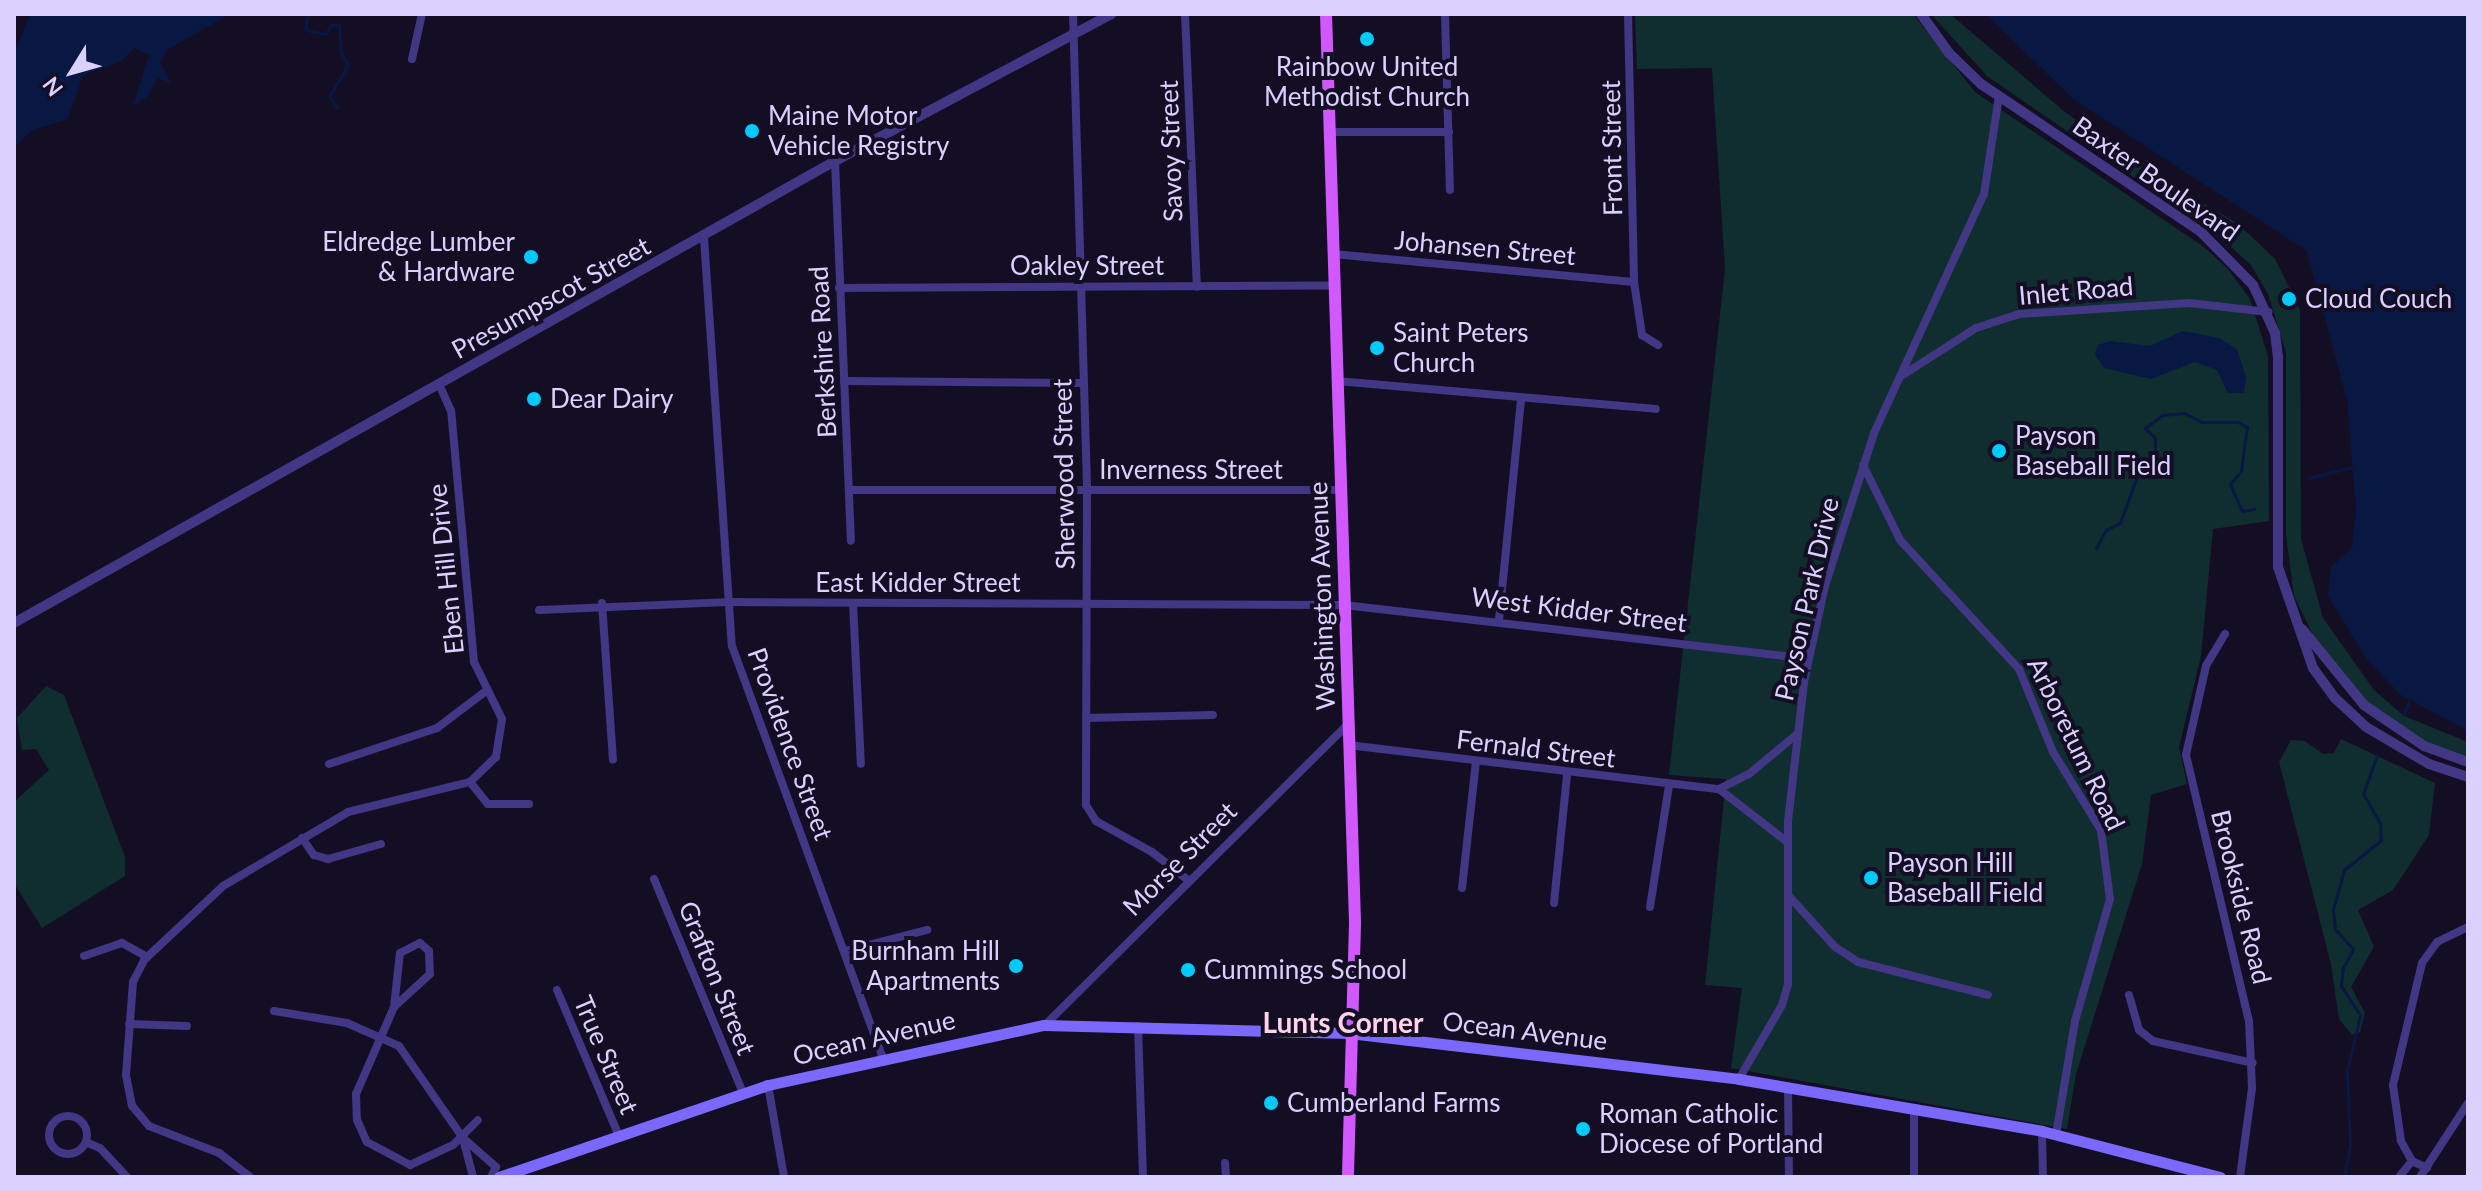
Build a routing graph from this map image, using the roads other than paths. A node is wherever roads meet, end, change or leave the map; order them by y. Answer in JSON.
{"nodes":[{"id":1,"x":422,"y":14,"type":"edge"},
{"id":2,"x":1073,"y":14,"type":"edge"},
{"id":3,"x":1111,"y":14,"type":"edge"},
{"id":4,"x":1185,"y":14,"type":"edge"},
{"id":5,"x":1326,"y":14,"type":"edge"},
{"id":6,"x":1445,"y":14,"type":"edge"},
{"id":7,"x":1628,"y":14,"type":"edge"},
{"id":8,"x":1921,"y":14,"type":"edge"},
{"id":9,"x":1075,"y":34,"type":"junction"},
{"id":10,"x":412,"y":59,"type":"dead end"},
{"id":11,"x":1999,"y":96,"type":"junction"},
{"id":12,"x":1330,"y":132,"type":"junction"},
{"id":13,"x":1449,"y":132,"type":"junction"},
{"id":14,"x":835,"y":161,"type":"junction"},
{"id":15,"x":1450,"y":190,"type":"dead end"},
{"id":16,"x":704,"y":238,"type":"junction"},
{"id":17,"x":1333,"y":254,"type":"junction"},
{"id":18,"x":1634,"y":282,"type":"junction"},
{"id":19,"x":1081,"y":285,"type":"junction"},
{"id":20,"x":1334,"y":285,"type":"junction"},
{"id":21,"x":1197,"y":287,"type":"junction"},
{"id":22,"x":839,"y":288,"type":"junction"},
{"id":23,"x":2268,"y":312,"type":"junction"},
{"id":24,"x":1658,"y":345,"type":"dead end"},
{"id":25,"x":1902,"y":375,"type":"junction"},
{"id":26,"x":844,"y":381,"type":"junction"},
{"id":27,"x":1337,"y":381,"type":"junction"},
{"id":28,"x":1083,"y":383,"type":"junction"},
{"id":29,"x":440,"y":386,"type":"junction"},
{"id":30,"x":1521,"y":399,"type":"junction"},
{"id":31,"x":1656,"y":409,"type":"dead end"},
{"id":32,"x":1863,"y":465,"type":"junction"},
{"id":33,"x":850,"y":490,"type":"junction"},
{"id":34,"x":1087,"y":490,"type":"junction"},
{"id":35,"x":1341,"y":490,"type":"junction"},
{"id":36,"x":851,"y":541,"type":"dead end"},
{"id":37,"x":727,"y":602,"type":"junction"},
{"id":38,"x":602,"y":603,"type":"junction"},
{"id":39,"x":853,"y":603,"type":"junction"},
{"id":40,"x":1086,"y":604,"type":"junction"},
{"id":41,"x":1344,"y":605,"type":"junction"},
{"id":42,"x":539,"y":610,"type":"dead end"},
{"id":43,"x":2294,"y":618,"type":"junction"},
{"id":44,"x":1499,"y":620,"type":"junction"},
{"id":45,"x":14,"y":623,"type":"edge"},
{"id":46,"x":2225,"y":634,"type":"dead end"},
{"id":47,"x":1808,"y":659,"type":"junction"},
{"id":48,"x":486,"y":691,"type":"junction"},
{"id":49,"x":1213,"y":715,"type":"dead end"},
{"id":50,"x":1087,"y":718,"type":"junction"},
{"id":51,"x":1348,"y":724,"type":"junction"},
{"id":52,"x":1797,"y":735,"type":"junction"},
{"id":53,"x":1348,"y":745,"type":"junction"},
{"id":54,"x":613,"y":760,"type":"dead end"},
{"id":55,"x":1476,"y":762,"type":"junction"},
{"id":56,"x":2468,"y":762,"type":"edge"},
{"id":57,"x":329,"y":764,"type":"dead end"},
{"id":58,"x":861,"y":764,"type":"dead end"},
{"id":59,"x":1567,"y":774,"type":"junction"},
{"id":60,"x":2468,"y":777,"type":"edge"},
{"id":61,"x":470,"y":782,"type":"junction"},
{"id":62,"x":1669,"y":786,"type":"junction"},
{"id":63,"x":1719,"y":789,"type":"junction"},
{"id":64,"x":529,"y":804,"type":"dead end"},
{"id":65,"x":302,"y":838,"type":"junction"},
{"id":66,"x":1786,"y":841,"type":"junction"},
{"id":67,"x":381,"y":844,"type":"dead end"},
{"id":68,"x":654,"y":879,"type":"dead end"},
{"id":69,"x":1188,"y":880,"type":"junction"},
{"id":70,"x":1462,"y":888,"type":"dead end"},
{"id":71,"x":1788,"y":894,"type":"junction"},
{"id":72,"x":1554,"y":903,"type":"dead end"},
{"id":73,"x":1650,"y":907,"type":"dead end"},
{"id":74,"x":2468,"y":927,"type":"edge"},
{"id":75,"x":927,"y":930,"type":"dead end"},
{"id":76,"x":845,"y":951,"type":"junction"},
{"id":77,"x":84,"y":956,"type":"dead end"},
{"id":78,"x":147,"y":957,"type":"junction"},
{"id":79,"x":557,"y":990,"type":"dead end"},
{"id":80,"x":1988,"y":995,"type":"dead end"},
{"id":81,"x":2129,"y":995,"type":"dead end"},
{"id":82,"x":394,"y":1007,"type":"junction"},
{"id":83,"x":274,"y":1011,"type":"dead end"},
{"id":84,"x":129,"y":1024,"type":"junction"},
{"id":85,"x":1044,"y":1025,"type":"junction"},
{"id":86,"x":187,"y":1026,"type":"dead end"},
{"id":87,"x":1138,"y":1026,"type":"junction"},
{"id":88,"x":1349,"y":1033,"type":"junction"},
{"id":89,"x":382,"y":1035,"type":"junction"},
{"id":90,"x":883,"y":1059,"type":"junction"},
{"id":91,"x":2253,"y":1063,"type":"junction"},
{"id":92,"x":1739,"y":1079,"type":"junction"},
{"id":93,"x":768,"y":1085,"type":"junction"},
{"id":94,"x":1788,"y":1087,"type":"junction"},
{"id":95,"x":743,"y":1093,"type":"junction"},
{"id":96,"x":2468,"y":1103,"type":"edge"},
{"id":97,"x":1914,"y":1108,"type":"junction"},
{"id":98,"x":478,"y":1120,"type":"dead end"},
{"id":99,"x":2042,"y":1131,"type":"junction"},
{"id":100,"x":2056,"y":1135,"type":"junction"},
{"id":101,"x":619,"y":1136,"type":"junction"},
{"id":102,"x":463,"y":1138,"type":"junction"},
{"id":103,"x":88,"y":1143,"type":"junction"},
{"id":104,"x":2412,"y":1161,"type":"junction"},
{"id":105,"x":1225,"y":1163,"type":"dead end"},
{"id":106,"x":2427,"y":1168,"type":"junction"},
{"id":107,"x":2176,"y":1171,"type":"edge"},
{"id":108,"x":127,"y":1177,"type":"edge"},
{"id":109,"x":250,"y":1177,"type":"edge"},
{"id":110,"x":473,"y":1177,"type":"edge"},
{"id":111,"x":491,"y":1177,"type":"edge"},
{"id":112,"x":499,"y":1177,"type":"edge"},
{"id":113,"x":784,"y":1177,"type":"edge"},
{"id":114,"x":1143,"y":1177,"type":"edge"},
{"id":115,"x":1226,"y":1177,"type":"edge"},
{"id":116,"x":1348,"y":1177,"type":"edge"},
{"id":117,"x":1789,"y":1177,"type":"edge"},
{"id":118,"x":1914,"y":1177,"type":"edge"},
{"id":119,"x":2043,"y":1177,"type":"edge"},
{"id":120,"x":2220,"y":1177,"type":"edge"},
{"id":121,"x":2240,"y":1177,"type":"edge"},
{"id":122,"x":2399,"y":1177,"type":"edge"},
{"id":123,"x":2420,"y":1177,"type":"edge"}],
"edges":[{"from":1,"to":10,"type":"street"},
{"from":2,"to":9,"type":"street","name":"Sherwood Street"},
{"from":3,"to":9,"type":"street","name":"Presumpscot Street"},
{"from":4,"to":21,"type":"street","name":"Savoy Street"},
{"from":5,"to":12,"type":"main road","name":"Washington Avenue"},
{"from":6,"to":13,"type":"street"},
{"from":7,"to":18,"type":"street","name":"Front Street"},
{"from":8,"to":11,"type":"street","name":"Baxter Boulevard"},
{"from":9,"to":14,"type":"street","name":"Presumpscot Street"},
{"from":9,"to":19,"type":"street","name":"Sherwood Street"},
{"from":11,"to":23,"type":"street","name":"Baxter Boulevard"},
{"from":11,"to":25,"type":"street","name":"Payson Park Drive"},
{"from":12,"to":13,"type":"street"},
{"from":12,"to":17,"type":"main road","name":"Washington Avenue"},
{"from":13,"to":15,"type":"street"},
{"from":14,"to":16,"type":"street","name":"Presumpscot Street"},
{"from":14,"to":22,"type":"street","name":"Berkshire Road"},
{"from":16,"to":29,"type":"street","name":"Presumpscot Street"},
{"from":16,"to":37,"type":"street","name":"Providence Street"},
{"from":17,"to":18,"type":"street","name":"Johansen Street"},
{"from":17,"to":20,"type":"main road","name":"Washington Avenue"},
{"from":18,"to":24,"type":"street","name":"Front Street"},
{"from":19,"to":21,"type":"street","name":"Oakley Street"},
{"from":19,"to":22,"type":"street","name":"Oakley Street"},
{"from":19,"to":28,"type":"street","name":"Sherwood Street"},
{"from":20,"to":21,"type":"street","name":"Oakley Street"},
{"from":20,"to":27,"type":"main road","name":"Washington Avenue"},
{"from":22,"to":26,"type":"street","name":"Berkshire Road"},
{"from":23,"to":25,"type":"street","name":"Inlet Road"},
{"from":23,"to":43,"type":"street","name":"Baxter Boulevard"},
{"from":25,"to":32,"type":"street","name":"Payson Park Drive"},
{"from":26,"to":28,"type":"street"},
{"from":26,"to":33,"type":"street","name":"Berkshire Road"},
{"from":27,"to":30,"type":"street"},
{"from":27,"to":35,"type":"main road","name":"Washington Avenue"},
{"from":28,"to":34,"type":"street","name":"Sherwood Street"},
{"from":29,"to":45,"type":"street","name":"Presumpscot Street"},
{"from":29,"to":48,"type":"street","name":"Eben Hill Drive"},
{"from":30,"to":31,"type":"street"},
{"from":30,"to":44,"type":"street"},
{"from":32,"to":47,"type":"street","name":"Payson Park Drive"},
{"from":32,"to":100,"type":"street","name":"Arboretum Road"},
{"from":33,"to":34,"type":"street","name":"Inverness Street"},
{"from":33,"to":36,"type":"street","name":"Berkshire Road"},
{"from":34,"to":35,"type":"street","name":"Inverness Street"},
{"from":34,"to":40,"type":"street","name":"Sherwood Street"},
{"from":35,"to":41,"type":"main road","name":"Washington Avenue"},
{"from":37,"to":38,"type":"street","name":"East Kidder Street"},
{"from":37,"to":39,"type":"street","name":"East Kidder Street"},
{"from":37,"to":76,"type":"street","name":"Providence Street"},
{"from":38,"to":42,"type":"street","name":"East Kidder Street"},
{"from":38,"to":54,"type":"street"},
{"from":39,"to":40,"type":"street","name":"East Kidder Street"},
{"from":39,"to":58,"type":"street"},
{"from":40,"to":41,"type":"street","name":"East Kidder Street"},
{"from":40,"to":50,"type":"street","name":"Sherwood Street"},
{"from":41,"to":44,"type":"street","name":"West Kidder Street"},
{"from":41,"to":51,"type":"main road","name":"Washington Avenue"},
{"from":43,"to":56,"type":"street","name":"Baxter Boulevard"},
{"from":43,"to":60,"type":"street","name":"Baxter Boulevard"},
{"from":44,"to":47,"type":"street","name":"West Kidder Street"},
{"from":46,"to":91,"type":"street","name":"Brookside Road"},
{"from":47,"to":52,"type":"street","name":"Payson Park Drive"},
{"from":48,"to":57,"type":"street"},
{"from":48,"to":61,"type":"street","name":"Eben Hill Drive"},
{"from":49,"to":50,"type":"street"},
{"from":50,"to":69,"type":"street","name":"Sherwood Street"},
{"from":51,"to":53,"type":"main road","name":"Washington Avenue"},
{"from":51,"to":69,"type":"street","name":"Morse Street"},
{"from":52,"to":63,"type":"street"},
{"from":52,"to":66,"type":"street","name":"Payson Park Drive"},
{"from":53,"to":55,"type":"street","name":"Fernald Street"},
{"from":53,"to":88,"type":"main road","name":"Washington Avenue"},
{"from":55,"to":59,"type":"street","name":"Fernald Street"},
{"from":55,"to":70,"type":"street"},
{"from":59,"to":62,"type":"street","name":"Fernald Street"},
{"from":59,"to":72,"type":"street"},
{"from":61,"to":64,"type":"street"},
{"from":61,"to":65,"type":"street"},
{"from":62,"to":63,"type":"street","name":"Fernald Street"},
{"from":62,"to":73,"type":"street"},
{"from":63,"to":66,"type":"street"},
{"from":65,"to":67,"type":"street"},
{"from":65,"to":78,"type":"street"},
{"from":66,"to":71,"type":"street","name":"Payson Park Drive"},
{"from":68,"to":95,"type":"street","name":"Grafton Street"},
{"from":69,"to":85,"type":"street","name":"Morse Street"},
{"from":71,"to":80,"type":"street"},
{"from":71,"to":92,"type":"street","name":"Payson Park Drive"},
{"from":74,"to":104,"type":"street"},
{"from":75,"to":76,"type":"street"},
{"from":76,"to":90,"type":"street","name":"Providence Street"},
{"from":77,"to":78,"type":"street"},
{"from":78,"to":84,"type":"street"},
{"from":79,"to":101,"type":"street","name":"True Street"},
{"from":81,"to":91,"type":"street"},
{"from":82,"to":82,"type":"street"},
{"from":82,"to":89,"type":"street"},
{"from":83,"to":89,"type":"street"},
{"from":84,"to":86,"type":"street"},
{"from":84,"to":109,"type":"street"},
{"from":85,"to":87,"type":"main road","name":"Ocean Avenue"},
{"from":85,"to":90,"type":"main road","name":"Ocean Avenue"},
{"from":87,"to":88,"type":"main road","name":"Ocean Avenue"},
{"from":87,"to":114,"type":"street"},
{"from":88,"to":92,"type":"main road","name":"Ocean Avenue"},
{"from":88,"to":116,"type":"main road","name":"Washington Avenue"},
{"from":89,"to":102,"type":"street"},
{"from":89,"to":102,"type":"street"},
{"from":90,"to":93,"type":"main road","name":"Ocean Avenue"},
{"from":91,"to":121,"type":"street","name":"Brookside Road"},
{"from":92,"to":94,"type":"main road","name":"Ocean Avenue"},
{"from":93,"to":95,"type":"main road","name":"Ocean Avenue"},
{"from":93,"to":113,"type":"street"},
{"from":94,"to":97,"type":"main road","name":"Ocean Avenue"},
{"from":94,"to":117,"type":"street"},
{"from":95,"to":101,"type":"main road","name":"Ocean Avenue"},
{"from":96,"to":106,"type":"street"},
{"from":97,"to":99,"type":"main road","name":"Ocean Avenue"},
{"from":97,"to":118,"type":"street"},
{"from":98,"to":102,"type":"street"},
{"from":99,"to":100,"type":"main road","name":"Ocean Avenue"},
{"from":99,"to":119,"type":"street"},
{"from":100,"to":107,"type":"main road","name":"Ocean Avenue"},
{"from":101,"to":112,"type":"main road","name":"Ocean Avenue"},
{"from":102,"to":110,"type":"street"},
{"from":102,"to":111,"type":"street"},
{"from":103,"to":103,"type":"street"},
{"from":103,"to":108,"type":"street"},
{"from":104,"to":106,"type":"street"},
{"from":104,"to":122,"type":"street"},
{"from":105,"to":115,"type":"street"},
{"from":106,"to":123,"type":"street"},
{"from":107,"to":120,"type":"main road","name":"Ocean Avenue"}]}
